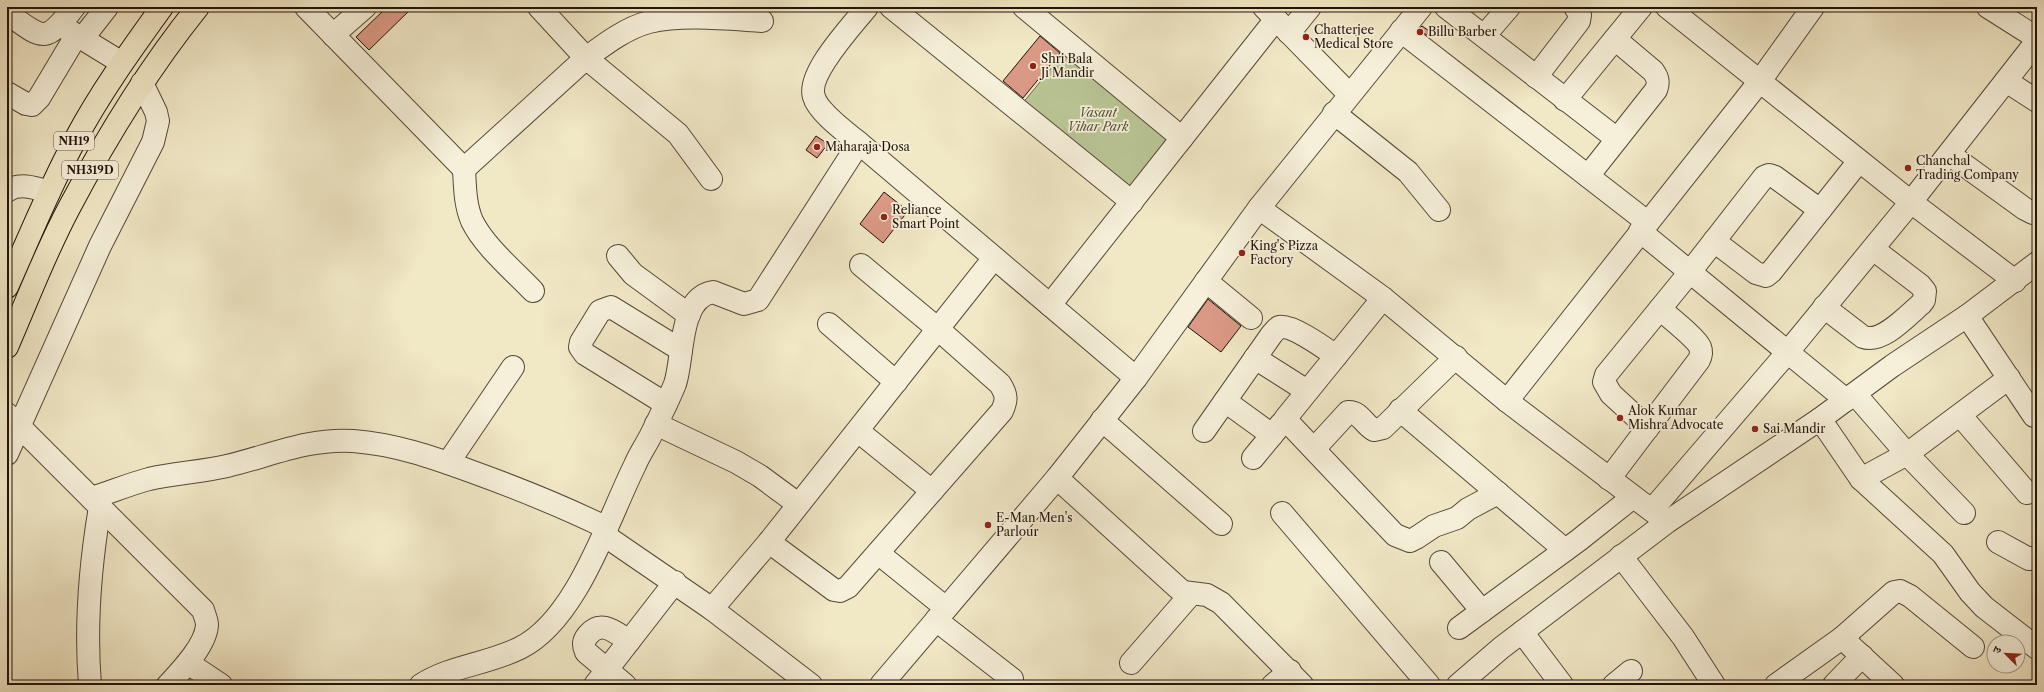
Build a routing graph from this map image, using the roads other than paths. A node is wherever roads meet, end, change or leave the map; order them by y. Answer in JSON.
{"nodes":[{"id":1,"x":74,"y":7,"type":"edge"},
{"id":2,"x":107,"y":7,"type":"edge"},
{"id":3,"x":162,"y":7,"type":"edge"},
{"id":4,"x":198,"y":7,"type":"edge"},
{"id":5,"x":306,"y":7,"type":"edge"},
{"id":6,"x":365,"y":7,"type":"edge"},
{"id":7,"x":538,"y":7,"type":"edge"},
{"id":8,"x":867,"y":7,"type":"edge"},
{"id":9,"x":891,"y":7,"type":"edge"},
{"id":10,"x":1024,"y":7,"type":"edge"},
{"id":11,"x":1310,"y":7,"type":"edge"},
{"id":12,"x":1422,"y":7,"type":"edge"},
{"id":13,"x":1446,"y":7,"type":"edge"},
{"id":14,"x":1509,"y":7,"type":"edge"},
{"id":15,"x":1574,"y":7,"type":"edge"},
{"id":16,"x":1641,"y":7,"type":"edge"},
{"id":17,"x":1667,"y":7,"type":"edge"},
{"id":18,"x":1812,"y":7,"type":"edge"},
{"id":19,"x":1988,"y":7,"type":"edge"},
{"id":20,"x":7,"y":13,"type":"edge"},
{"id":21,"x":1276,"y":20,"type":"edge"},
{"id":22,"x":762,"y":21,"type":"dead end"},
{"id":23,"x":1402,"y":31,"type":"junction"},
{"id":24,"x":333,"y":35,"type":"junction"},
{"id":25,"x":77,"y":36,"type":"junction"},
{"id":26,"x":1484,"y":36,"type":"junction"},
{"id":27,"x":1615,"y":39,"type":"junction"},
{"id":28,"x":2037,"y":40,"type":"edge"},
{"id":29,"x":586,"y":58,"type":"junction"},
{"id":30,"x":116,"y":59,"type":"junction"},
{"id":31,"x":1536,"y":77,"type":"junction"},
{"id":32,"x":1760,"y":81,"type":"junction"},
{"id":33,"x":2006,"y":81,"type":"junction"},
{"id":34,"x":142,"y":83,"type":"junction"},
{"id":35,"x":7,"y":93,"type":"edge"},
{"id":36,"x":1349,"y":94,"type":"junction"},
{"id":37,"x":1565,"y":100,"type":"junction"},
{"id":38,"x":2037,"y":101,"type":"edge"},
{"id":39,"x":1334,"y":113,"type":"junction"},
{"id":40,"x":1182,"y":138,"type":"junction"},
{"id":41,"x":1617,"y":139,"type":"junction"},
{"id":42,"x":859,"y":143,"type":"junction"},
{"id":43,"x":1949,"y":154,"type":"junction"},
{"id":44,"x":1859,"y":161,"type":"junction"},
{"id":45,"x":464,"y":169,"type":"junction"},
{"id":46,"x":1588,"y":176,"type":"junction"},
{"id":47,"x":711,"y":179,"type":"dead end"},
{"id":48,"x":26,"y":189,"type":"edge"},
{"id":49,"x":1132,"y":202,"type":"junction"},
{"id":50,"x":1911,"y":202,"type":"junction"},
{"id":51,"x":1259,"y":208,"type":"junction"},
{"id":52,"x":1439,"y":210,"type":"dead end"},
{"id":53,"x":1820,"y":210,"type":"junction"},
{"id":54,"x":2037,"y":212,"type":"edge"},
{"id":55,"x":1644,"y":226,"type":"junction"},
{"id":56,"x":1714,"y":241,"type":"junction"},
{"id":57,"x":1873,"y":249,"type":"junction"},
{"id":58,"x":618,"y":256,"type":"dead end"},
{"id":59,"x":994,"y":258,"type":"junction"},
{"id":60,"x":2037,"y":264,"type":"edge"},
{"id":61,"x":861,"y":265,"type":"dead end"},
{"id":62,"x":1690,"y":272,"type":"junction"},
{"id":63,"x":1206,"y":281,"type":"junction"},
{"id":64,"x":2015,"y":281,"type":"junction"},
{"id":65,"x":7,"y":287,"type":"edge"},
{"id":66,"x":533,"y":291,"type":"dead end"},
{"id":67,"x":1383,"y":298,"type":"junction"},
{"id":68,"x":1050,"y":305,"type":"junction"},
{"id":69,"x":1824,"y":307,"type":"junction"},
{"id":70,"x":1660,"y":309,"type":"junction"},
{"id":71,"x":689,"y":315,"type":"junction"},
{"id":72,"x":1968,"y":316,"type":"junction"},
{"id":73,"x":1251,"y":318,"type":"dead end"},
{"id":74,"x":829,"y":324,"type":"dead end"},
{"id":75,"x":938,"y":329,"type":"junction"},
{"id":76,"x":7,"y":347,"type":"edge"},
{"id":77,"x":681,"y":350,"type":"junction"},
{"id":78,"x":1787,"y":353,"type":"junction"},
{"id":79,"x":1336,"y":356,"type":"junction"},
{"id":80,"x":1456,"y":357,"type":"junction"},
{"id":81,"x":1255,"y":358,"type":"junction"},
{"id":82,"x":513,"y":367,"type":"dead end"},
{"id":83,"x":1136,"y":378,"type":"junction"},
{"id":84,"x":2009,"y":378,"type":"junction"},
{"id":85,"x":896,"y":382,"type":"junction"},
{"id":86,"x":1307,"y":391,"type":"junction"},
{"id":87,"x":1850,"y":397,"type":"junction"},
{"id":88,"x":1225,"y":401,"type":"junction"},
{"id":89,"x":1507,"y":401,"type":"junction"},
{"id":90,"x":666,"y":404,"type":"junction"},
{"id":91,"x":1400,"y":410,"type":"junction"},
{"id":92,"x":1960,"y":415,"type":"junction"},
{"id":93,"x":2034,"y":416,"type":"dead end"},
{"id":94,"x":1820,"y":419,"type":"junction"},
{"id":95,"x":13,"y":420,"type":"edge"},
{"id":96,"x":1102,"y":420,"type":"junction"},
{"id":97,"x":656,"y":424,"type":"junction"},
{"id":98,"x":1279,"y":427,"type":"junction"},
{"id":99,"x":1648,"y":428,"type":"junction"},
{"id":100,"x":858,"y":431,"type":"junction"},
{"id":101,"x":1204,"y":431,"type":"dead end"},
{"id":102,"x":1315,"y":448,"type":"junction"},
{"id":103,"x":7,"y":454,"type":"edge"},
{"id":104,"x":1907,"y":454,"type":"junction"},
{"id":105,"x":1253,"y":458,"type":"dead end"},
{"id":106,"x":448,"y":463,"type":"junction"},
{"id":107,"x":1057,"y":478,"type":"junction"},
{"id":108,"x":1610,"y":479,"type":"junction"},
{"id":109,"x":1861,"y":479,"type":"junction"},
{"id":110,"x":932,"y":491,"type":"junction"},
{"id":111,"x":1498,"y":493,"type":"junction"},
{"id":112,"x":2027,"y":493,"type":"dead end"},
{"id":113,"x":1633,"y":497,"type":"junction"},
{"id":114,"x":96,"y":503,"type":"junction"},
{"id":115,"x":798,"y":504,"type":"junction"},
{"id":116,"x":1282,"y":513,"type":"dead end"},
{"id":117,"x":1964,"y":513,"type":"dead end"},
{"id":118,"x":1659,"y":516,"type":"junction"},
{"id":119,"x":1221,"y":524,"type":"dead end"},
{"id":120,"x":605,"y":531,"type":"junction"},
{"id":121,"x":769,"y":542,"type":"junction"},
{"id":122,"x":1998,"y":542,"type":"dead end"},
{"id":123,"x":1565,"y":550,"type":"junction"},
{"id":124,"x":878,"y":553,"type":"junction"},
{"id":125,"x":1621,"y":556,"type":"junction"},
{"id":126,"x":2037,"y":557,"type":"edge"},
{"id":127,"x":1441,"y":562,"type":"dead end"},
{"id":128,"x":675,"y":582,"type":"junction"},
{"id":129,"x":1191,"y":594,"type":"junction"},
{"id":130,"x":712,"y":608,"type":"junction"},
{"id":131,"x":1482,"y":611,"type":"junction"},
{"id":132,"x":941,"y":614,"type":"junction"},
{"id":133,"x":1459,"y":628,"type":"dead end"},
{"id":134,"x":1522,"y":632,"type":"junction"},
{"id":135,"x":1842,"y":638,"type":"junction"},
{"id":136,"x":629,"y":641,"type":"junction"},
{"id":137,"x":1972,"y":647,"type":"dead end"},
{"id":138,"x":2037,"y":648,"type":"edge"},
{"id":139,"x":1862,"y":656,"type":"junction"},
{"id":140,"x":188,"y":663,"type":"junction"},
{"id":141,"x":1131,"y":663,"type":"dead end"},
{"id":142,"x":1631,"y":671,"type":"dead end"},
{"id":143,"x":601,"y":678,"type":"edge"},
{"id":144,"x":1012,"y":678,"type":"dead end"},
{"id":145,"x":1288,"y":680,"type":"edge"},
{"id":146,"x":90,"y":685,"type":"edge"},
{"id":147,"x":168,"y":685,"type":"edge"},
{"id":148,"x":221,"y":685,"type":"edge"},
{"id":149,"x":421,"y":685,"type":"edge"},
{"id":150,"x":625,"y":685,"type":"edge"},
{"id":151,"x":811,"y":685,"type":"edge"},
{"id":152,"x":881,"y":685,"type":"edge"},
{"id":153,"x":1429,"y":685,"type":"edge"},
{"id":154,"x":1458,"y":685,"type":"edge"},
{"id":155,"x":1562,"y":685,"type":"edge"},
{"id":156,"x":1614,"y":685,"type":"edge"},
{"id":157,"x":1714,"y":685,"type":"edge"},
{"id":158,"x":1776,"y":685,"type":"edge"},
{"id":159,"x":1834,"y":685,"type":"edge"},
{"id":160,"x":1893,"y":685,"type":"edge"}],
"edges":[{"from":1,"to":25,"type":"street"},
{"from":2,"to":25,"type":"street"},
{"from":3,"to":30,"type":"highway","number":"NH19"},
{"from":4,"to":34,"type":"highway","number":"NH319D"},
{"from":5,"to":24,"type":"street"},
{"from":6,"to":24,"type":"street"},
{"from":7,"to":29,"type":"street"},
{"from":8,"to":42,"type":"street"},
{"from":9,"to":49,"type":"street"},
{"from":10,"to":40,"type":"street"},
{"from":11,"to":21,"type":"street"},
{"from":12,"to":23,"type":"street"},
{"from":13,"to":26,"type":"street"},
{"from":14,"to":26,"type":"street"},
{"from":15,"to":31,"type":"street"},
{"from":16,"to":27,"type":"street"},
{"from":17,"to":32,"type":"street"},
{"from":18,"to":32,"type":"street"},
{"from":19,"to":28,"type":"street"},
{"from":20,"to":25,"type":"street"},
{"from":21,"to":36,"type":"street"},
{"from":21,"to":40,"type":"street"},
{"from":22,"to":29,"type":"street"},
{"from":23,"to":36,"type":"street"},
{"from":23,"to":46,"type":"street"},
{"from":24,"to":45,"type":"street"},
{"from":25,"to":30,"type":"street"},
{"from":25,"to":35,"type":"street"},
{"from":26,"to":31,"type":"street"},
{"from":27,"to":37,"type":"street"},
{"from":27,"to":41,"type":"street"},
{"from":28,"to":33,"type":"street"},
{"from":29,"to":45,"type":"street"},
{"from":29,"to":47,"type":"street"},
{"from":30,"to":48,"type":"highway","number":"NH19"},
{"from":31,"to":37,"type":"street"},
{"from":32,"to":44,"type":"street"},
{"from":32,"to":55,"type":"street"},
{"from":33,"to":38,"type":"street"},
{"from":33,"to":43,"type":"street"},
{"from":34,"to":76,"type":"highway","number":"NH319D"},
{"from":34,"to":95,"type":"street"},
{"from":36,"to":39,"type":"street"},
{"from":37,"to":41,"type":"street"},
{"from":39,"to":51,"type":"street"},
{"from":39,"to":52,"type":"street"},
{"from":40,"to":49,"type":"street"},
{"from":41,"to":46,"type":"street"},
{"from":42,"to":59,"type":"street"},
{"from":42,"to":71,"type":"street"},
{"from":43,"to":50,"type":"street"},
{"from":43,"to":54,"type":"street"},
{"from":44,"to":50,"type":"street"},
{"from":44,"to":53,"type":"street"},
{"from":45,"to":66,"type":"street"},
{"from":46,"to":55,"type":"street"},
{"from":48,"to":65,"type":"highway","number":"NH19"},
{"from":49,"to":68,"type":"street"},
{"from":50,"to":57,"type":"street"},
{"from":50,"to":64,"type":"street"},
{"from":51,"to":63,"type":"street"},
{"from":51,"to":67,"type":"street"},
{"from":53,"to":56,"type":"street"},
{"from":53,"to":56,"type":"street"},
{"from":55,"to":62,"type":"street"},
{"from":55,"to":89,"type":"street"},
{"from":56,"to":62,"type":"street"},
{"from":57,"to":69,"type":"street"},
{"from":57,"to":69,"type":"street"},
{"from":58,"to":71,"type":"street"},
{"from":59,"to":68,"type":"street"},
{"from":59,"to":75,"type":"street"},
{"from":60,"to":64,"type":"street"},
{"from":61,"to":75,"type":"street"},
{"from":62,"to":70,"type":"street"},
{"from":62,"to":78,"type":"street"},
{"from":63,"to":73,"type":"street"},
{"from":63,"to":83,"type":"street"},
{"from":64,"to":72,"type":"street"},
{"from":67,"to":79,"type":"street"},
{"from":67,"to":80,"type":"street"},
{"from":68,"to":83,"type":"street"},
{"from":69,"to":78,"type":"street"},
{"from":70,"to":99,"type":"street"},
{"from":70,"to":99,"type":"street"},
{"from":71,"to":77,"type":"street"},
{"from":72,"to":84,"type":"street"},
{"from":72,"to":87,"type":"street"},
{"from":74,"to":85,"type":"street"},
{"from":75,"to":85,"type":"street"},
{"from":75,"to":110,"type":"street"},
{"from":77,"to":90,"type":"street"},
{"from":77,"to":90,"type":"street"},
{"from":78,"to":87,"type":"street"},
{"from":78,"to":118,"type":"street"},
{"from":79,"to":81,"type":"street"},
{"from":79,"to":86,"type":"street"},
{"from":80,"to":89,"type":"street"},
{"from":80,"to":91,"type":"street"},
{"from":81,"to":86,"type":"street"},
{"from":81,"to":88,"type":"street"},
{"from":82,"to":106,"type":"street"},
{"from":83,"to":96,"type":"street"},
{"from":84,"to":92,"type":"street"},
{"from":84,"to":93,"type":"street"},
{"from":85,"to":100,"type":"street"},
{"from":86,"to":98,"type":"street"},
{"from":87,"to":94,"type":"street"},
{"from":87,"to":104,"type":"street"},
{"from":88,"to":98,"type":"street"},
{"from":88,"to":101,"type":"street"},
{"from":89,"to":108,"type":"street"},
{"from":90,"to":97,"type":"street"},
{"from":91,"to":102,"type":"street"},
{"from":91,"to":111,"type":"street"},
{"from":92,"to":104,"type":"street"},
{"from":92,"to":112,"type":"street"},
{"from":94,"to":109,"type":"street"},
{"from":94,"to":118,"type":"street"},
{"from":95,"to":103,"type":"street"},
{"from":95,"to":114,"type":"street"},
{"from":96,"to":107,"type":"street"},
{"from":96,"to":119,"type":"street"},
{"from":97,"to":115,"type":"street"},
{"from":97,"to":120,"type":"street"},
{"from":98,"to":102,"type":"street"},
{"from":98,"to":105,"type":"street"},
{"from":99,"to":108,"type":"street"},
{"from":100,"to":110,"type":"street"},
{"from":100,"to":115,"type":"street"},
{"from":102,"to":111,"type":"street"},
{"from":104,"to":109,"type":"street"},
{"from":104,"to":117,"type":"street"},
{"from":106,"to":114,"type":"street"},
{"from":106,"to":120,"type":"street"},
{"from":107,"to":129,"type":"street"},
{"from":107,"to":132,"type":"street"},
{"from":108,"to":113,"type":"street"},
{"from":109,"to":138,"type":"street"},
{"from":110,"to":124,"type":"street"},
{"from":111,"to":123,"type":"street"},
{"from":113,"to":118,"type":"street"},
{"from":113,"to":123,"type":"street"},
{"from":114,"to":140,"type":"street"},
{"from":114,"to":146,"type":"street"},
{"from":115,"to":121,"type":"street"},
{"from":116,"to":153,"type":"street"},
{"from":118,"to":125,"type":"street"},
{"from":120,"to":128,"type":"street"},
{"from":120,"to":149,"type":"street"},
{"from":121,"to":124,"type":"street"},
{"from":121,"to":130,"type":"street"},
{"from":122,"to":126,"type":"street"},
{"from":123,"to":131,"type":"street"},
{"from":124,"to":132,"type":"street"},
{"from":125,"to":134,"type":"street"},
{"from":125,"to":157,"type":"street"},
{"from":127,"to":131,"type":"street"},
{"from":128,"to":130,"type":"street"},
{"from":128,"to":136,"type":"street"},
{"from":129,"to":141,"type":"street"},
{"from":129,"to":145,"type":"street"},
{"from":130,"to":151,"type":"street"},
{"from":131,"to":133,"type":"street"},
{"from":132,"to":144,"type":"street"},
{"from":132,"to":152,"type":"street"},
{"from":134,"to":154,"type":"street"},
{"from":134,"to":155,"type":"street"},
{"from":135,"to":137,"type":"street"},
{"from":135,"to":139,"type":"street"},
{"from":135,"to":158,"type":"street"},
{"from":136,"to":143,"type":"street"},
{"from":136,"to":143,"type":"street"},
{"from":139,"to":159,"type":"street"},
{"from":139,"to":160,"type":"street"},
{"from":140,"to":147,"type":"street"},
{"from":140,"to":148,"type":"street"},
{"from":142,"to":156,"type":"street"},
{"from":143,"to":150,"type":"street"}]}
